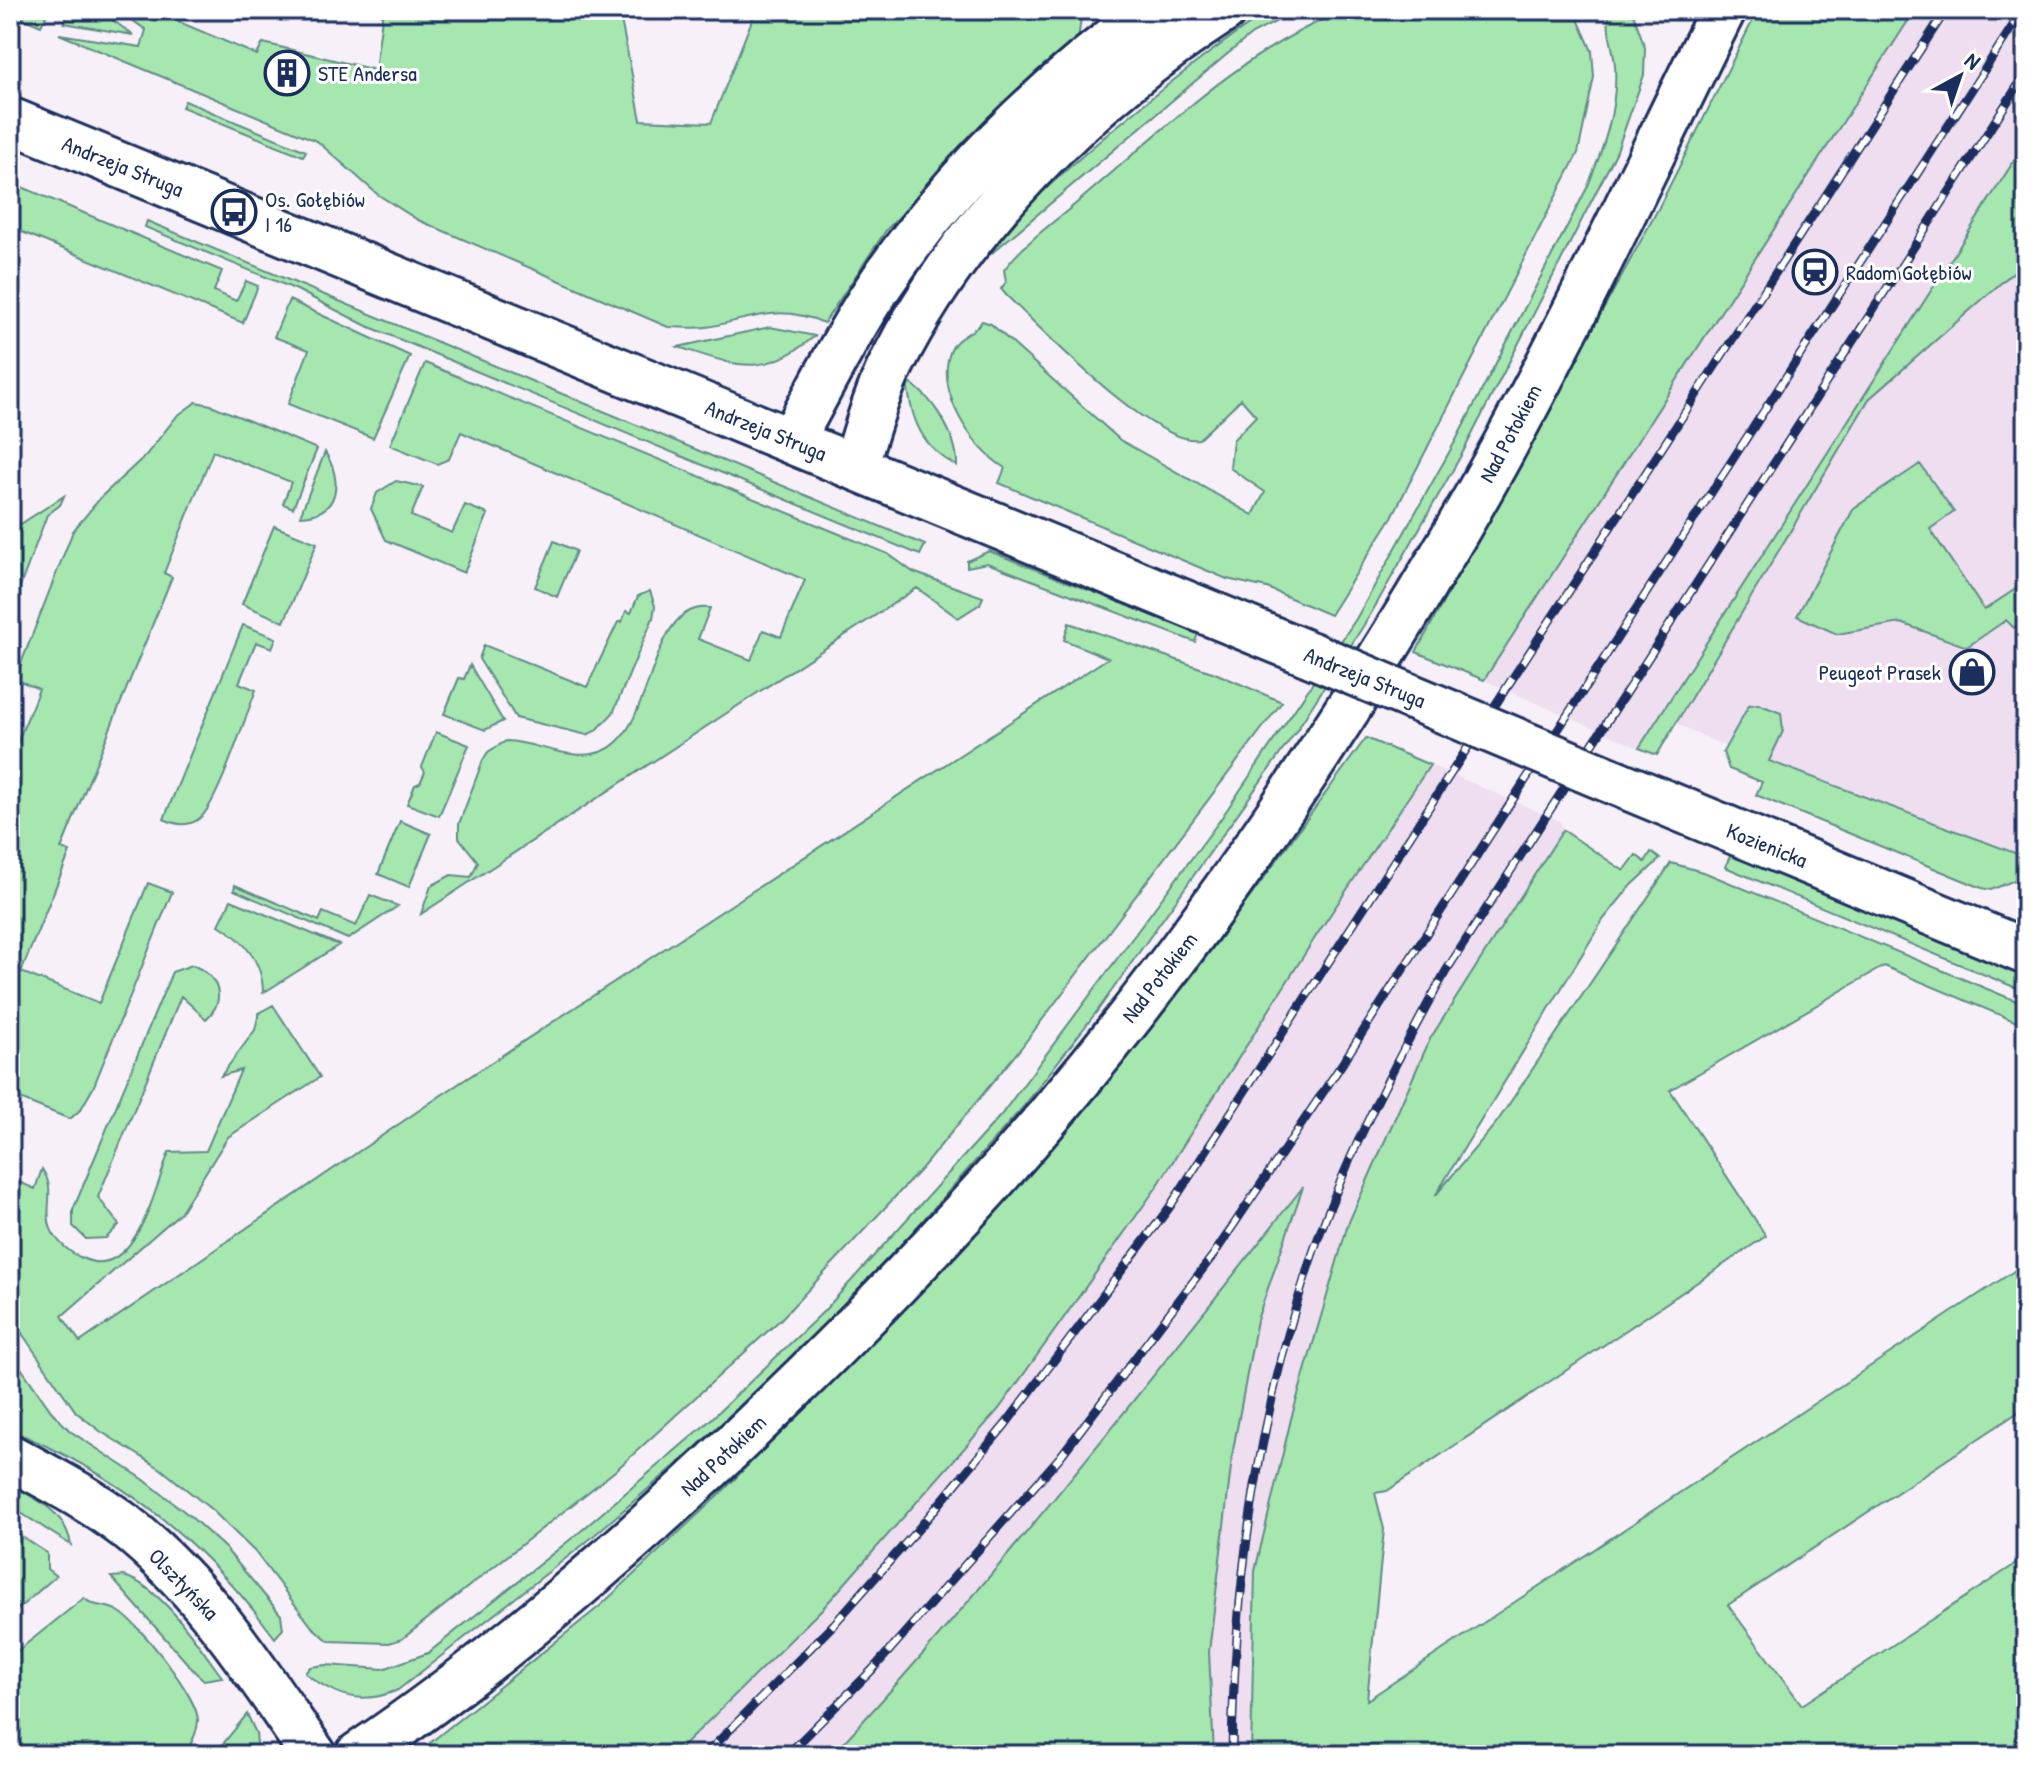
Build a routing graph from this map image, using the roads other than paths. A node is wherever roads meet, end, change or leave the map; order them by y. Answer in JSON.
{"nodes":[{"id":1,"x":1224,"y":10,"type":"edge"},
{"id":2,"x":1723,"y":10,"type":"edge"},
{"id":3,"x":1133,"y":15,"type":"edge"},
{"id":4,"x":1153,"y":63,"type":"junction"},
{"id":5,"x":15,"y":120,"type":"edge"},
{"id":6,"x":791,"y":441,"type":"junction"},
{"id":7,"x":855,"y":467,"type":"junction"},
{"id":8,"x":1509,"y":737,"type":"joint"},
{"id":9,"x":2026,"y":952,"type":"edge"},
{"id":10,"x":10,"y":1457,"type":"edge"},
{"id":11,"x":314,"y":1755,"type":"edge"},
{"id":12,"x":358,"y":1755,"type":"edge"}],
"edges":[{"from":1,"to":4,"type":"main road"},
{"from":2,"to":12,"type":"main road","name":"Nad Potokiem"},
{"from":3,"to":4,"type":"main road"},
{"from":3,"to":6,"type":"main road"},
{"from":4,"to":7,"type":"main road"},
{"from":5,"to":6,"type":"main road","name":"Andrzeja Struga"},
{"from":6,"to":7,"type":"main road","name":"Andrzeja Struga"},
{"from":7,"to":8,"type":"main road","name":"Andrzeja Struga","bridge":true},
{"from":8,"to":9,"type":"main road","name":"Kozienicka","bridge":true},
{"from":10,"to":11,"type":"main road","name":"Olsztyńska"}]}
